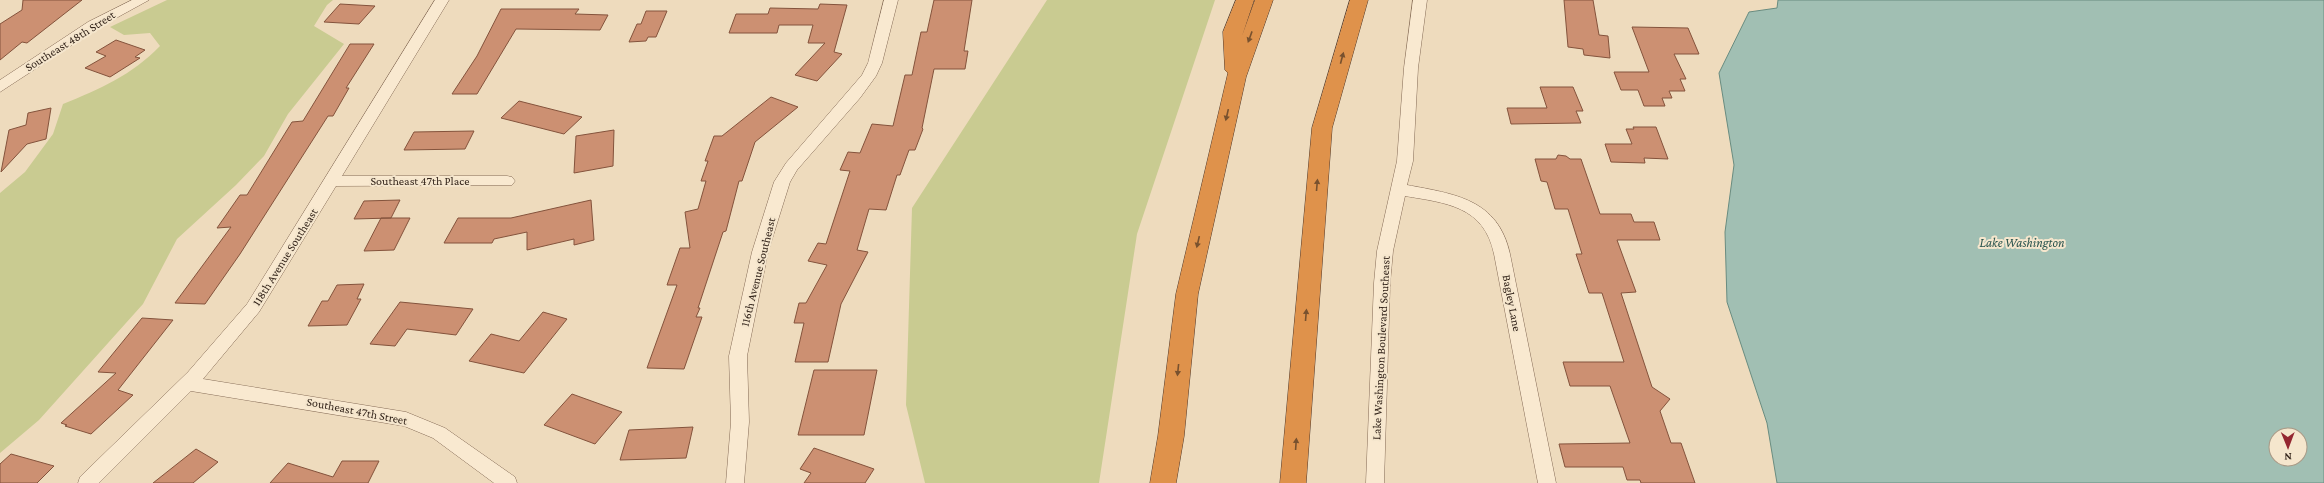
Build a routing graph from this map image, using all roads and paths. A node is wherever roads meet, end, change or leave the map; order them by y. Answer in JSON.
{"nodes":[{"id":1,"x":142,"y":0,"type":"edge"},
{"id":2,"x":442,"y":0,"type":"edge"},
{"id":3,"x":891,"y":0,"type":"edge"},
{"id":4,"x":1245,"y":0,"type":"edge"},
{"id":5,"x":1264,"y":0,"type":"edge"},
{"id":6,"x":1358,"y":0,"type":"edge"},
{"id":7,"x":1420,"y":0,"type":"edge"},
{"id":8,"x":1236,"y":77,"type":"junction"},
{"id":9,"x":0,"y":87,"type":"edge"},
{"id":10,"x":333,"y":180,"type":"junction"},
{"id":11,"x":507,"y":181,"type":"dead end"},
{"id":12,"x":1398,"y":189,"type":"junction"},
{"id":13,"x":188,"y":384,"type":"junction"},
{"id":14,"x":87,"y":483,"type":"edge"},
{"id":15,"x":508,"y":483,"type":"edge"},
{"id":16,"x":736,"y":483,"type":"edge"},
{"id":17,"x":1162,"y":483,"type":"edge"},
{"id":18,"x":1293,"y":483,"type":"edge"},
{"id":19,"x":1375,"y":483,"type":"edge"},
{"id":20,"x":1548,"y":483,"type":"edge"}],
"edges":[{"from":1,"to":9,"type":"street","name":"Southeast 48th Street"},
{"from":2,"to":10,"type":"street","name":"118th Avenue Southeast"},
{"from":3,"to":16,"type":"street","name":"116th Avenue Southeast"},
{"from":4,"to":8,"type":"highway"},
{"from":5,"to":8,"type":"highway","one_way":true},
{"from":18,"to":6,"type":"highway","one_way":true},
{"from":7,"to":12,"type":"street","name":"Lake Washington Boulevard Southeast"},
{"from":8,"to":17,"type":"highway","one_way":true},
{"from":10,"to":11,"type":"street","name":"Southeast 47th Place"},
{"from":10,"to":13,"type":"street","name":"118th Avenue Southeast"},
{"from":12,"to":19,"type":"street","name":"Lake Washington Boulevard Southeast"},
{"from":12,"to":20,"type":"street","name":"Bagley Lane"},
{"from":13,"to":14,"type":"street","name":"118th Avenue Southeast"},
{"from":13,"to":15,"type":"street","name":"Southeast 47th Street"}]}
